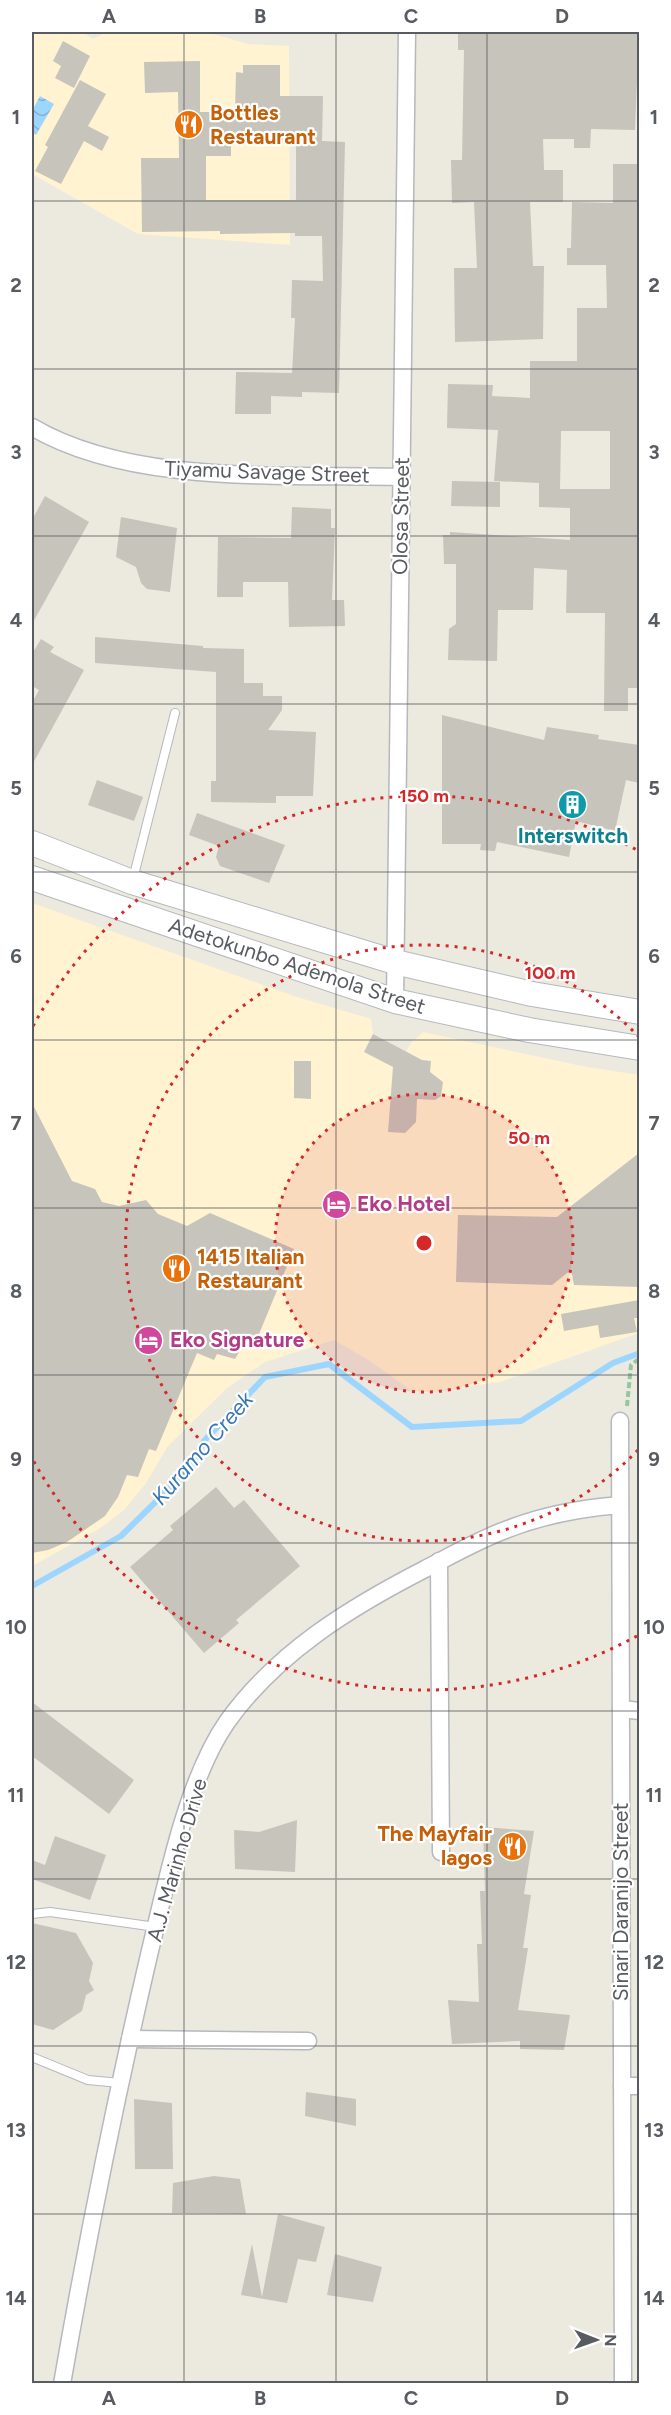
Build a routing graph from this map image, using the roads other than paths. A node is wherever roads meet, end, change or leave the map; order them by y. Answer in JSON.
{"nodes":[{"id":1,"x":406,"y":32,"type":"edge"},
{"id":2,"x":32,"y":427,"type":"edge"},
{"id":3,"x":401,"y":477,"type":"junction"},
{"id":4,"x":175,"y":713,"type":"dead end"},
{"id":5,"x":32,"y":843,"type":"edge"},
{"id":6,"x":32,"y":878,"type":"edge"},
{"id":7,"x":132,"y":882,"type":"junction"},
{"id":8,"x":395,"y":962,"type":"junction"},
{"id":9,"x":394,"y":1001,"type":"junction"},
{"id":10,"x":639,"y":1012,"type":"edge"},
{"id":11,"x":639,"y":1048,"type":"edge"},
{"id":12,"x":620,"y":1421,"type":"road end"},
{"id":13,"x":620,"y":1505,"type":"junction"},
{"id":14,"x":438,"y":1562,"type":"junction"},
{"id":15,"x":621,"y":1708,"type":"junction"},
{"id":16,"x":639,"y":1711,"type":"edge"},
{"id":17,"x":441,"y":1852,"type":"dead end"},
{"id":18,"x":32,"y":1914,"type":"edge"},
{"id":19,"x":156,"y":1927,"type":"junction"},
{"id":20,"x":130,"y":2039,"type":"junction"},
{"id":21,"x":308,"y":2041,"type":"dead end"},
{"id":22,"x":32,"y":2057,"type":"edge"},
{"id":23,"x":120,"y":2083,"type":"junction"},
{"id":24,"x":622,"y":2086,"type":"junction"},
{"id":25,"x":639,"y":2086,"type":"edge"},
{"id":26,"x":62,"y":2384,"type":"edge"},
{"id":27,"x":623,"y":2384,"type":"edge"}],
"edges":[{"from":1,"to":3,"type":"street","name":"Olosa Street"},
{"from":2,"to":3,"type":"street","name":"Tiyamu Savage Street"},
{"from":3,"to":8,"type":"street","name":"Olosa Street"},
{"from":4,"to":7,"type":"lane"},
{"from":5,"to":7,"type":"main road","name":"Adetokunbo Ademola Street"},
{"from":6,"to":9,"type":"main road","name":"Adetokunbo Ademola Street"},
{"from":7,"to":8,"type":"main road","name":"Adetokunbo Ademola Street"},
{"from":8,"to":9,"type":"street","name":"Olosa Street"},
{"from":8,"to":10,"type":"main road","name":"Adetokunbo Ademola Street"},
{"from":9,"to":11,"type":"main road","name":"Adetokunbo Ademola Street"},
{"from":12,"to":13,"type":"street","name":"Sinari Daranijo Street"},
{"from":13,"to":14,"type":"street","name":"A.J. Marinho Drive"},
{"from":13,"to":15,"type":"street","name":"Sinari Daranijo Street"},
{"from":14,"to":17,"type":"street"},
{"from":14,"to":19,"type":"street","name":"A.J. Marinho Drive"},
{"from":15,"to":16,"type":"street"},
{"from":15,"to":24,"type":"street","name":"Sinari Daranijo Street"},
{"from":18,"to":19,"type":"lane"},
{"from":19,"to":20,"type":"street","name":"A.J. Marinho Drive"},
{"from":20,"to":21,"type":"street"},
{"from":20,"to":23,"type":"street","name":"A.J. Marinho Drive"},
{"from":22,"to":23,"type":"lane"},
{"from":23,"to":26,"type":"street","name":"A.J. Marinho Drive"},
{"from":24,"to":25,"type":"street"},
{"from":24,"to":27,"type":"street","name":"Sinari Daranijo Street"}]}
